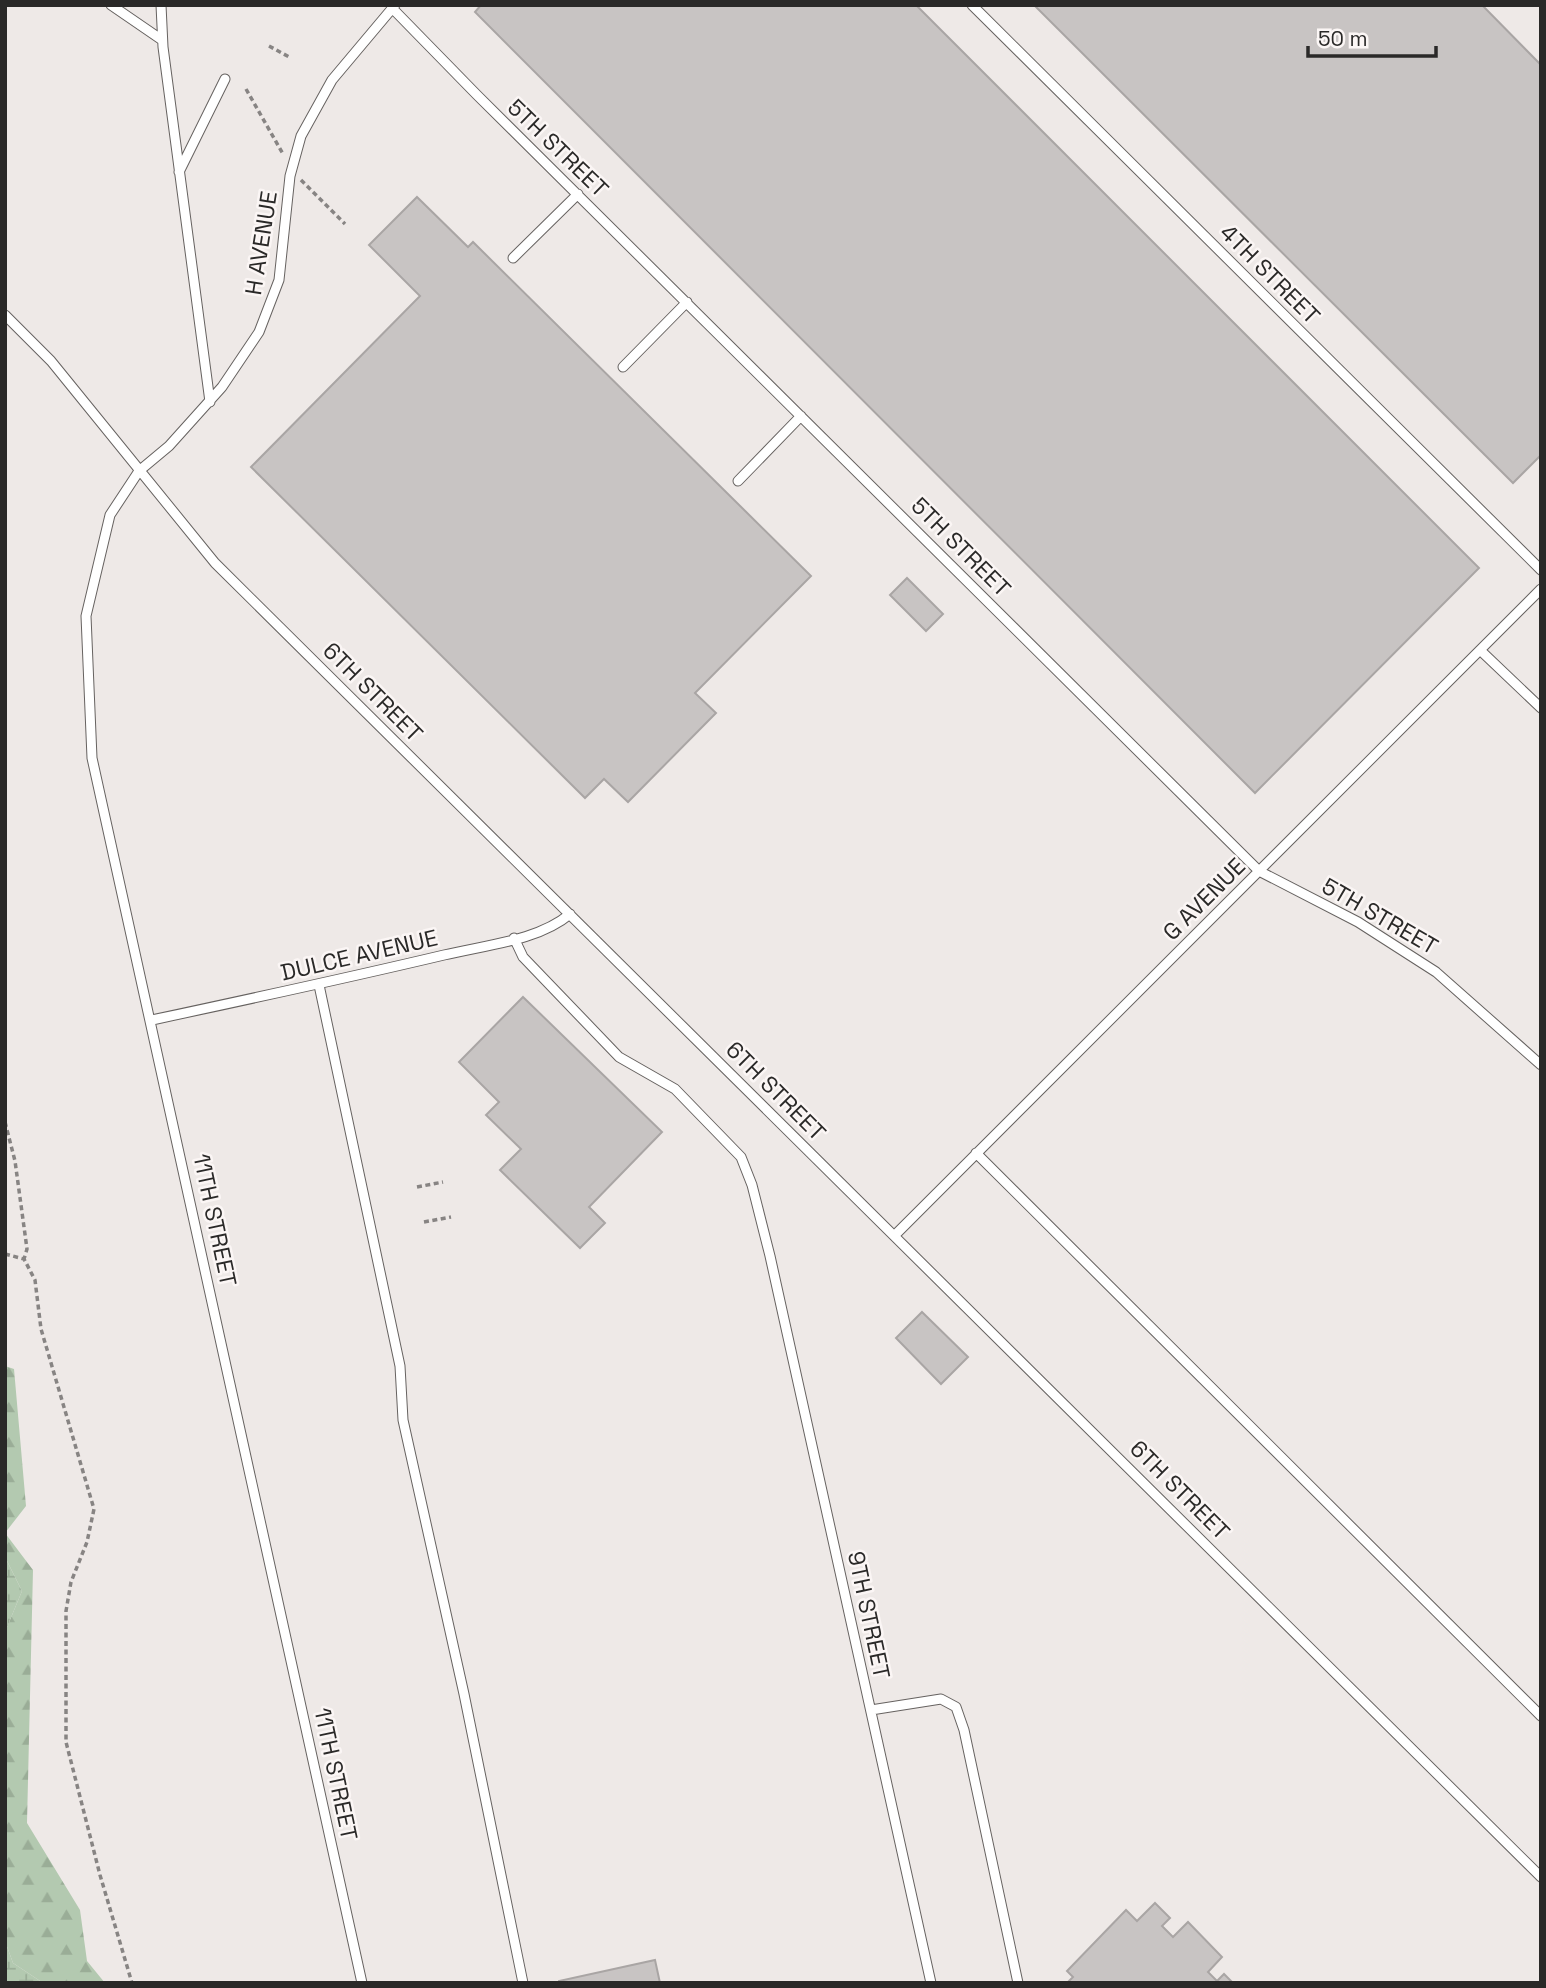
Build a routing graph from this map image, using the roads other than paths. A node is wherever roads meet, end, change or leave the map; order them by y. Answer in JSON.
{"nodes":[{"id":1,"x":111,"y":5,"type":"edge"},
{"id":2,"x":161,"y":5,"type":"edge"},
{"id":3,"x":972,"y":5,"type":"edge"},
{"id":4,"x":394,"y":6,"type":"edge"},
{"id":5,"x":162,"y":40,"type":"junction"},
{"id":6,"x":225,"y":79,"type":"dead end"},
{"id":7,"x":179,"y":173,"type":"junction"},
{"id":8,"x":578,"y":194,"type":"junction"},
{"id":9,"x":513,"y":258,"type":"dead end"},
{"id":10,"x":687,"y":302,"type":"junction"},
{"id":11,"x":5,"y":314,"type":"edge"},
{"id":12,"x":623,"y":367,"type":"dead end"},
{"id":13,"x":210,"y":402,"type":"junction"},
{"id":14,"x":802,"y":416,"type":"junction"},
{"id":15,"x":139,"y":471,"type":"junction"},
{"id":16,"x":738,"y":481,"type":"dead end"},
{"id":17,"x":1541,"y":570,"type":"edge"},
{"id":18,"x":1541,"y":589,"type":"edge"},
{"id":19,"x":1480,"y":650,"type":"junction"},
{"id":20,"x":1541,"y":708,"type":"edge"},
{"id":21,"x":1259,"y":871,"type":"junction"},
{"id":22,"x":570,"y":914,"type":"junction"},
{"id":23,"x":514,"y":938,"type":"junction"},
{"id":24,"x":318,"y":985,"type":"junction"},
{"id":25,"x":152,"y":1020,"type":"junction"},
{"id":26,"x":1541,"y":1065,"type":"edge"},
{"id":27,"x":976,"y":1153,"type":"junction"},
{"id":28,"x":895,"y":1235,"type":"junction"},
{"id":29,"x":871,"y":1710,"type":"junction"},
{"id":30,"x":1541,"y":1716,"type":"edge"},
{"id":31,"x":1541,"y":1877,"type":"edge"},
{"id":32,"x":362,"y":1983,"type":"edge"},
{"id":33,"x":523,"y":1983,"type":"edge"},
{"id":34,"x":931,"y":1983,"type":"edge"},
{"id":35,"x":1018,"y":1983,"type":"edge"}],
"edges":[{"from":1,"to":5,"type":"lane"},
{"from":2,"to":5,"type":"lane"},
{"from":3,"to":17,"type":"lane","name":"4TH STREET"},
{"from":4,"to":8,"type":"lane","name":"5TH STREET"},
{"from":4,"to":13,"type":"lane","name":"H AVENUE"},
{"from":5,"to":7,"type":"lane"},
{"from":6,"to":7,"type":"lane"},
{"from":7,"to":13,"type":"lane"},
{"from":8,"to":9,"type":"lane"},
{"from":8,"to":10,"type":"lane","name":"5TH STREET"},
{"from":10,"to":12,"type":"lane"},
{"from":10,"to":14,"type":"lane","name":"5TH STREET"},
{"from":11,"to":15,"type":"lane","name":"6TH STREET"},
{"from":13,"to":15,"type":"lane","name":"H AVENUE"},
{"from":14,"to":16,"type":"lane"},
{"from":14,"to":21,"type":"lane","name":"5TH STREET"},
{"from":15,"to":22,"type":"lane","name":"6TH STREET"},
{"from":15,"to":25,"type":"lane","name":"11TH STREET"},
{"from":18,"to":19,"type":"lane","name":"G AVENUE"},
{"from":19,"to":20,"type":"lane"},
{"from":19,"to":21,"type":"lane","name":"G AVENUE"},
{"from":21,"to":26,"type":"lane","name":"5TH STREET"},
{"from":21,"to":27,"type":"lane","name":"G AVENUE"},
{"from":22,"to":23,"type":"lane","name":"DULCE AVENUE"},
{"from":22,"to":28,"type":"lane","name":"6TH STREET"},
{"from":23,"to":24,"type":"lane","name":"DULCE AVENUE"},
{"from":23,"to":29,"type":"lane","name":"9TH STREET"},
{"from":24,"to":25,"type":"lane","name":"DULCE AVENUE"},
{"from":24,"to":33,"type":"lane"},
{"from":25,"to":32,"type":"lane","name":"11TH STREET"},
{"from":27,"to":28,"type":"lane","name":"G AVENUE"},
{"from":27,"to":30,"type":"lane"},
{"from":28,"to":31,"type":"lane","name":"6TH STREET"},
{"from":29,"to":34,"type":"lane","name":"9TH STREET"},
{"from":29,"to":35,"type":"lane"}]}
